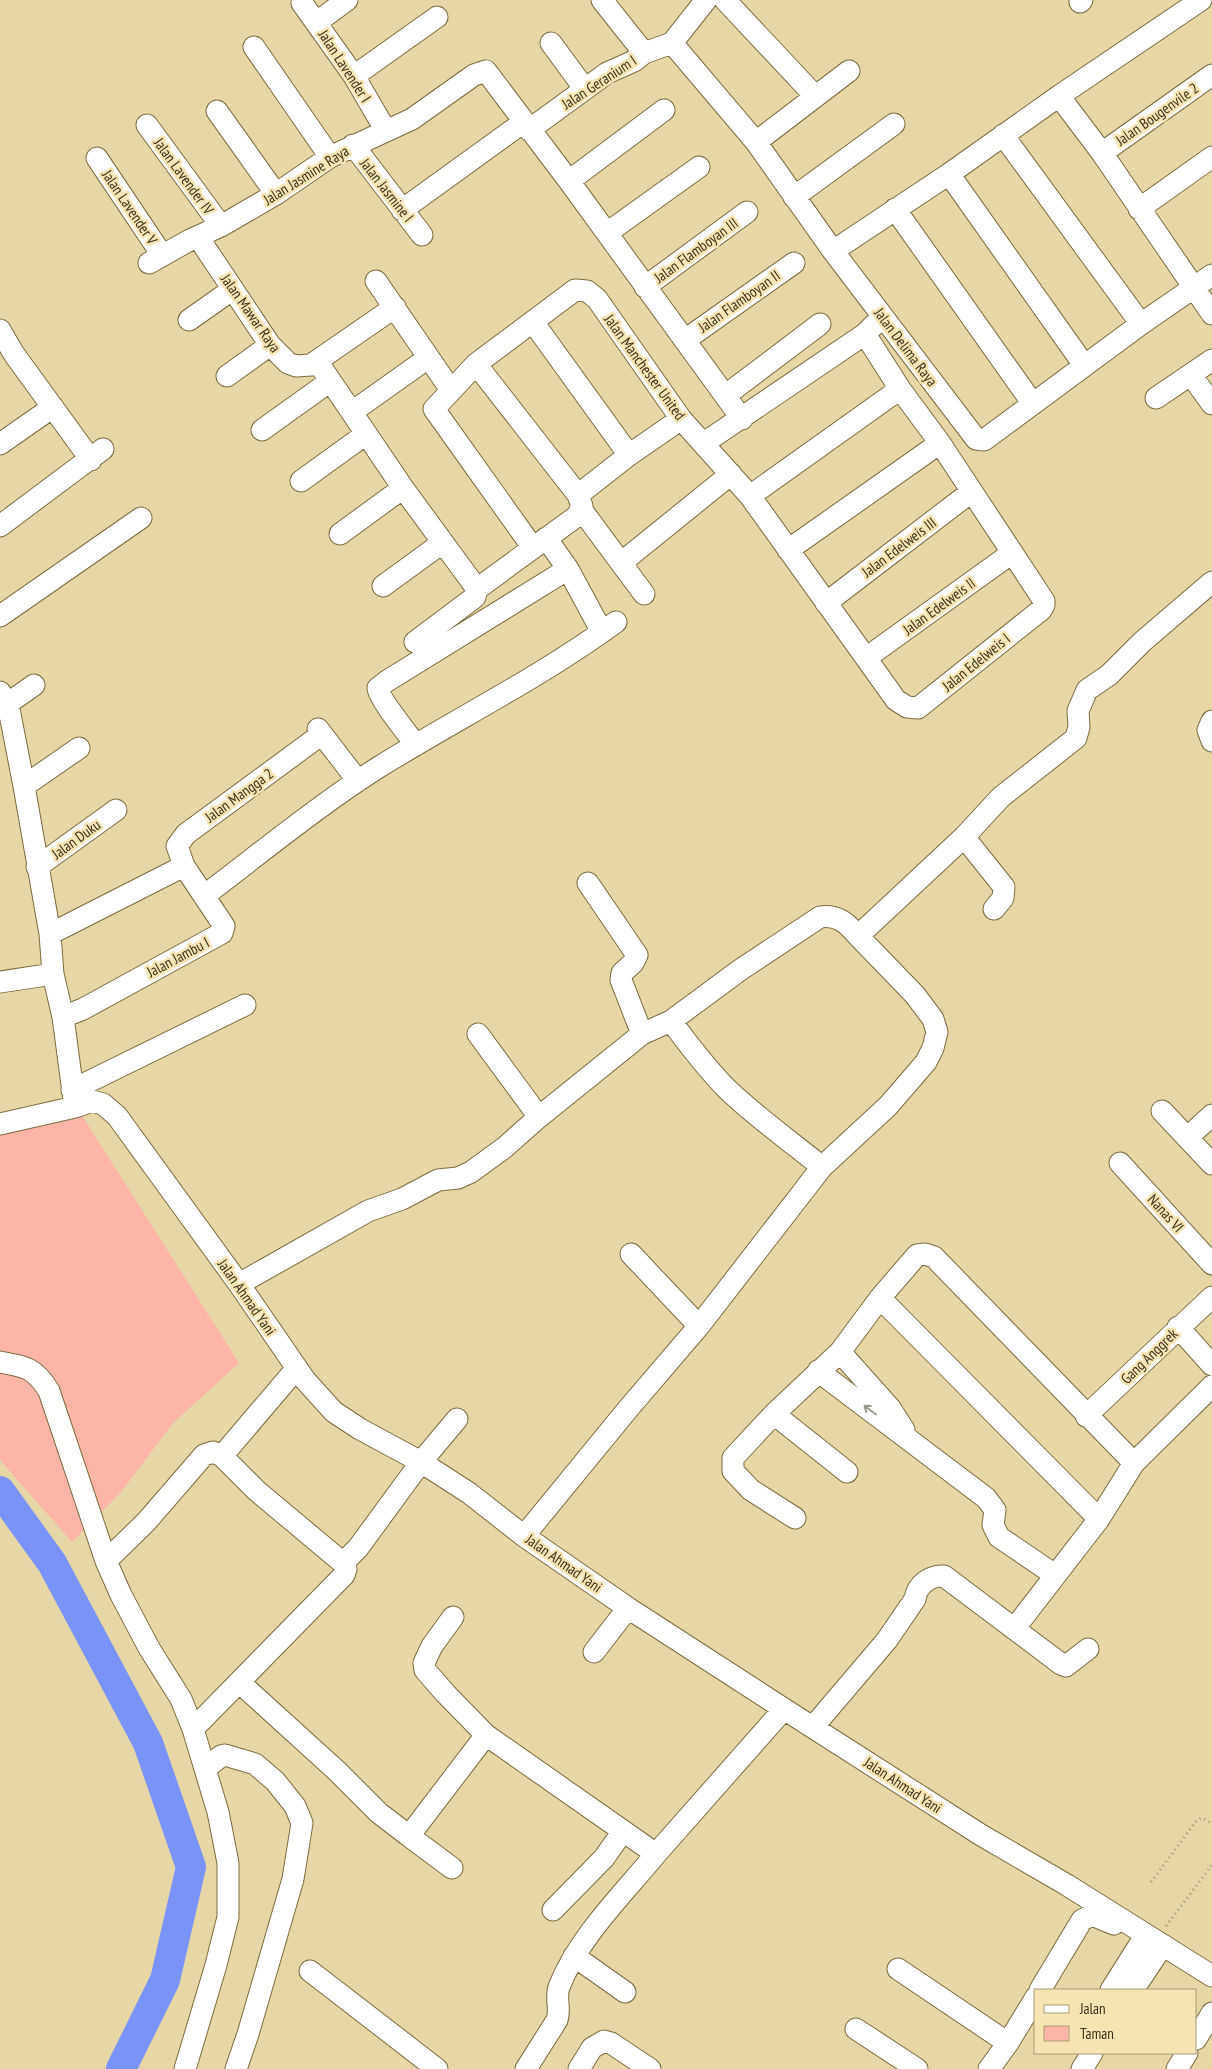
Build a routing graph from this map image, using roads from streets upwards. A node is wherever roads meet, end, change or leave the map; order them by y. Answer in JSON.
{"nodes":[{"id":1,"x":348,"y":0,"type":"edge"},
{"id":2,"x":706,"y":0,"type":"edge"},
{"id":3,"x":726,"y":0,"type":"edge"},
{"id":4,"x":1203,"y":0,"type":"edge"},
{"id":5,"x":302,"y":3,"type":"dead end"},
{"id":6,"x":612,"y":4,"type":"edge"},
{"id":7,"x":1212,"y":11,"type":"edge"},
{"id":8,"x":437,"y":17,"type":"dead end"},
{"id":9,"x":317,"y":22,"type":"junction"},
{"id":10,"x":551,"y":42,"type":"dead end"},
{"id":11,"x":672,"y":43,"type":"junction"},
{"id":12,"x":254,"y":47,"type":"dead end"},
{"id":13,"x":644,"y":52,"type":"junction"},
{"id":14,"x":849,"y":71,"type":"dead end"},
{"id":15,"x":1212,"y":75,"type":"edge"},
{"id":16,"x":354,"y":76,"type":"junction"},
{"id":17,"x":584,"y":88,"type":"junction"},
{"id":18,"x":816,"y":96,"type":"junction"},
{"id":19,"x":1059,"y":96,"type":"junction"},
{"id":20,"x":664,"y":110,"type":"dead end"},
{"id":21,"x":216,"y":111,"type":"dead end"},
{"id":22,"x":894,"y":124,"type":"dead end"},
{"id":23,"x":147,"y":125,"type":"dead end"},
{"id":24,"x":522,"y":129,"type":"junction"},
{"id":25,"x":386,"y":131,"type":"junction"},
{"id":26,"x":1003,"y":135,"type":"junction"},
{"id":27,"x":756,"y":142,"type":"junction"},
{"id":28,"x":353,"y":146,"type":"junction"},
{"id":29,"x":1102,"y":153,"type":"junction"},
{"id":30,"x":330,"y":157,"type":"junction"},
{"id":31,"x":1212,"y":157,"type":"edge"},
{"id":32,"x":97,"y":158,"type":"dead end"},
{"id":33,"x":699,"y":167,"type":"dead end"},
{"id":34,"x":949,"y":174,"type":"junction"},
{"id":35,"x":569,"y":181,"type":"junction"},
{"id":36,"x":276,"y":194,"type":"junction"},
{"id":37,"x":794,"y":196,"type":"junction"},
{"id":38,"x":895,"y":209,"type":"junction"},
{"id":39,"x":1139,"y":209,"type":"junction"},
{"id":40,"x":402,"y":210,"type":"junction"},
{"id":41,"x":747,"y":212,"type":"dead end"},
{"id":42,"x":221,"y":226,"type":"junction"},
{"id":43,"x":607,"y":233,"type":"junction"},
{"id":44,"x":422,"y":236,"type":"dead end"},
{"id":45,"x":198,"y":237,"type":"junction"},
{"id":46,"x":834,"y":251,"type":"junction"},
{"id":47,"x":155,"y":259,"type":"joint"},
{"id":48,"x":794,"y":263,"type":"dead end"},
{"id":49,"x":1212,"y":275,"type":"edge"},
{"id":50,"x":376,"y":280,"type":"dead end"},
{"id":51,"x":645,"y":287,"type":"junction"},
{"id":52,"x":1194,"y":288,"type":"junction"},
{"id":53,"x":233,"y":289,"type":"junction"},
{"id":54,"x":395,"y":307,"type":"junction"},
{"id":55,"x":1212,"y":314,"type":"edge"},
{"id":56,"x":882,"y":316,"type":"junction"},
{"id":57,"x":189,"y":320,"type":"dead end"},
{"id":58,"x":533,"y":322,"type":"junction"},
{"id":59,"x":820,"y":324,"type":"dead end"},
{"id":60,"x":1141,"y":324,"type":"junction"},
{"id":61,"x":0,"y":330,"type":"edge"},
{"id":62,"x":865,"y":334,"type":"junction"},
{"id":63,"x":685,"y":340,"type":"junction"},
{"id":64,"x":270,"y":345,"type":"junction"},
{"id":65,"x":428,"y":358,"type":"junction"},
{"id":66,"x":7,"y":359,"type":"edge"},
{"id":67,"x":1212,"y":360,"type":"edge"},
{"id":68,"x":317,"y":361,"type":"junction"},
{"id":69,"x":476,"y":364,"type":"junction"},
{"id":70,"x":1084,"y":365,"type":"junction"},
{"id":71,"x":1191,"y":375,"type":"junction"},
{"id":72,"x":227,"y":376,"type":"dead end"},
{"id":73,"x":329,"y":382,"type":"junction"},
{"id":74,"x":900,"y":389,"type":"junction"},
{"id":75,"x":451,"y":390,"type":"junction"},
{"id":76,"x":726,"y":395,"type":"junction"},
{"id":77,"x":1156,"y":398,"type":"dead end"},
{"id":78,"x":1032,"y":404,"type":"junction"},
{"id":79,"x":1212,"y":404,"type":"edge"},
{"id":80,"x":53,"y":407,"type":"junction"},
{"id":81,"x":352,"y":412,"type":"junction"},
{"id":82,"x":742,"y":419,"type":"junction"},
{"id":83,"x":681,"y":420,"type":"junction"},
{"id":84,"x":262,"y":430,"type":"dead end"},
{"id":85,"x":366,"y":434,"type":"junction"},
{"id":86,"x":940,"y":442,"type":"junction"},
{"id":87,"x":704,"y":443,"type":"junction"},
{"id":88,"x":0,"y":444,"type":"edge"},
{"id":89,"x":629,"y":455,"type":"junction"},
{"id":90,"x":731,"y":474,"type":"junction"},
{"id":91,"x":301,"y":481,"type":"dead end"},
{"id":92,"x":403,"y":488,"type":"junction"},
{"id":93,"x":971,"y":492,"type":"junction"},
{"id":94,"x":750,"y":496,"type":"junction"},
{"id":95,"x":579,"y":502,"type":"junction"},
{"id":96,"x":141,"y":518,"type":"dead end"},
{"id":97,"x":0,"y":526,"type":"edge"},
{"id":98,"x":340,"y":534,"type":"dead end"},
{"id":99,"x":442,"y":543,"type":"junction"},
{"id":100,"x":540,"y":543,"type":"junction"},
{"id":101,"x":788,"y":550,"type":"junction"},
{"id":102,"x":1012,"y":553,"type":"junction"},
{"id":103,"x":621,"y":563,"type":"junction"},
{"id":104,"x":568,"y":569,"type":"junction"},
{"id":105,"x":1212,"y":582,"type":"edge"},
{"id":106,"x":383,"y":586,"type":"dead end"},
{"id":107,"x":478,"y":589,"type":"junction"},
{"id":108,"x":644,"y":594,"type":"dead end"},
{"id":109,"x":826,"y":603,"type":"junction"},
{"id":110,"x":0,"y":616,"type":"edge"},
{"id":111,"x":415,"y":642,"type":"dead end"},
{"id":112,"x":866,"y":658,"type":"junction"},
{"id":113,"x":34,"y":685,"type":"dead end"},
{"id":114,"x":3,"y":701,"type":"edge"},
{"id":115,"x":918,"y":708,"type":"joint"},
{"id":116,"x":1212,"y":722,"type":"edge"},
{"id":117,"x":1212,"y":740,"type":"edge"},
{"id":118,"x":416,"y":745,"type":"junction"},
{"id":119,"x":79,"y":748,"type":"dead end"},
{"id":120,"x":358,"y":781,"type":"junction"},
{"id":121,"x":24,"y":786,"type":"junction"},
{"id":122,"x":116,"y":810,"type":"dead end"},
{"id":123,"x":964,"y":837,"type":"junction"},
{"id":124,"x":184,"y":866,"type":"junction"},
{"id":125,"x":37,"y":868,"type":"junction"},
{"id":126,"x":588,"y":883,"type":"dead end"},
{"id":127,"x":205,"y":895,"type":"junction"},
{"id":128,"x":994,"y":909,"type":"dead end"},
{"id":129,"x":50,"y":934,"type":"junction"},
{"id":130,"x":858,"y":936,"type":"junction"},
{"id":131,"x":53,"y":974,"type":"junction"},
{"id":132,"x":0,"y":982,"type":"edge"},
{"id":133,"x":245,"y":1005,"type":"dead end"},
{"id":134,"x":63,"y":1017,"type":"junction"},
{"id":135,"x":671,"y":1021,"type":"junction"},
{"id":136,"x":478,"y":1034,"type":"dead end"},
{"id":137,"x":642,"y":1034,"type":"junction"},
{"id":138,"x":73,"y":1099,"type":"junction"},
{"id":139,"x":1162,"y":1111,"type":"dead end"},
{"id":140,"x":1212,"y":1115,"type":"edge"},
{"id":141,"x":539,"y":1117,"type":"junction"},
{"id":142,"x":0,"y":1124,"type":"edge"},
{"id":143,"x":1187,"y":1138,"type":"junction"},
{"id":144,"x":1120,"y":1163,"type":"dead end"},
{"id":145,"x":1212,"y":1164,"type":"edge"},
{"id":146,"x":822,"y":1167,"type":"junction"},
{"id":147,"x":631,"y":1254,"type":"dead end"},
{"id":148,"x":1212,"y":1264,"type":"edge"},
{"id":149,"x":239,"y":1284,"type":"junction"},
{"id":150,"x":1212,"y":1297,"type":"edge"},
{"id":151,"x":880,"y":1298,"type":"junction"},
{"id":152,"x":700,"y":1326,"type":"junction"},
{"id":153,"x":1178,"y":1327,"type":"junction"},
{"id":154,"x":840,"y":1352,"type":"junction"},
{"id":155,"x":0,"y":1362,"type":"edge"},
{"id":156,"x":1212,"y":1365,"type":"edge"},
{"id":157,"x":296,"y":1369,"type":"junction"},
{"id":158,"x":818,"y":1371,"type":"junction"},
{"id":159,"x":1212,"y":1386,"type":"edge"},
{"id":160,"x":774,"y":1414,"type":"junction"},
{"id":161,"x":1086,"y":1416,"type":"junction"},
{"id":162,"x":457,"y":1419,"type":"dead end"},
{"id":163,"x":909,"y":1439,"type":"junction"},
{"id":164,"x":222,"y":1456,"type":"junction"},
{"id":165,"x":421,"y":1462,"type":"junction"},
{"id":166,"x":1134,"y":1463,"type":"junction"},
{"id":167,"x":847,"y":1472,"type":"dead end"},
{"id":168,"x":795,"y":1518,"type":"dead end"},
{"id":169,"x":1099,"y":1519,"type":"junction"},
{"id":170,"x":524,"y":1536,"type":"junction"},
{"id":171,"x":106,"y":1561,"type":"junction"},
{"id":172,"x":343,"y":1563,"type":"junction"},
{"id":173,"x":1055,"y":1575,"type":"junction"},
{"id":174,"x":628,"y":1608,"type":"junction"},
{"id":175,"x":453,"y":1617,"type":"dead end"},
{"id":176,"x":1014,"y":1630,"type":"junction"},
{"id":177,"x":1088,"y":1649,"type":"dead end"},
{"id":178,"x":594,"y":1652,"type":"dead end"},
{"id":179,"x":239,"y":1682,"type":"junction"},
{"id":180,"x":784,"y":1709,"type":"junction"},
{"id":181,"x":814,"y":1727,"type":"junction"},
{"id":182,"x":193,"y":1729,"type":"junction"},
{"id":183,"x":486,"y":1735,"type":"junction"},
{"id":184,"x":206,"y":1768,"type":"junction"},
{"id":185,"x":623,"y":1831,"type":"junction"},
{"id":186,"x":409,"y":1836,"type":"junction"},
{"id":187,"x":656,"y":1854,"type":"junction"},
{"id":188,"x":452,"y":1868,"type":"dead end"},
{"id":189,"x":553,"y":1910,"type":"dead end"},
{"id":190,"x":1154,"y":1946,"type":"junction"},
{"id":191,"x":574,"y":1956,"type":"junction"},
{"id":192,"x":898,"y":1969,"type":"dead end"},
{"id":193,"x":310,"y":1971,"type":"dead end"},
{"id":194,"x":1212,"y":1976,"type":"edge"},
{"id":195,"x":1041,"y":1989,"type":"edge"},
{"id":196,"x":1112,"y":1989,"type":"edge"},
{"id":197,"x":1133,"y":1989,"type":"edge"},
{"id":198,"x":625,"y":1992,"type":"dead end"},
{"id":199,"x":1034,"y":2000,"type":"edge"},
{"id":200,"x":1212,"y":2013,"type":"edge"},
{"id":201,"x":856,"y":2028,"type":"dead end"},
{"id":202,"x":1197,"y":2037,"type":"edge"},
{"id":203,"x":1008,"y":2043,"type":"junction"},
{"id":204,"x":1186,"y":2054,"type":"edge"},
{"id":205,"x":185,"y":2069,"type":"edge"},
{"id":206,"x":236,"y":2069,"type":"edge"},
{"id":207,"x":437,"y":2069,"type":"edge"},
{"id":208,"x":526,"y":2069,"type":"edge"},
{"id":209,"x":579,"y":2069,"type":"edge"},
{"id":210,"x":650,"y":2069,"type":"edge"},
{"id":211,"x":917,"y":2069,"type":"edge"},
{"id":212,"x":989,"y":2069,"type":"edge"},
{"id":213,"x":1177,"y":2069,"type":"edge"}],
"edges":[{"from":1,"to":9,"type":"street"},
{"from":2,"to":11,"type":"street"},
{"from":3,"to":18,"type":"street"},
{"from":4,"to":7,"type":"street"},
{"from":4,"to":19,"type":"street"},
{"from":5,"to":9,"type":"street","name":"Jalan Lavender I"},
{"from":6,"to":13,"type":"street"},
{"from":8,"to":16,"type":"street"},
{"from":9,"to":16,"type":"street","name":"Jalan Lavender I"},
{"from":10,"to":17,"type":"street"},
{"from":11,"to":13,"type":"street","name":"Jalan Geranium I"},
{"from":11,"to":27,"type":"street","name":"Jalan Delima Raya"},
{"from":12,"to":30,"type":"street"},
{"from":13,"to":17,"type":"street","name":"Jalan Geranium I"},
{"from":14,"to":18,"type":"street"},
{"from":15,"to":29,"type":"street","name":"Jalan Bougenvile 2"},
{"from":16,"to":25,"type":"street","name":"Jalan Lavender I"},
{"from":17,"to":24,"type":"street","name":"Jalan Geranium I"},
{"from":18,"to":27,"type":"street"},
{"from":19,"to":26,"type":"street"},
{"from":19,"to":29,"type":"street"},
{"from":20,"to":35,"type":"street"},
{"from":21,"to":36,"type":"street"},
{"from":22,"to":37,"type":"street"},
{"from":23,"to":42,"type":"street","name":"Jalan Lavender IV"},
{"from":24,"to":25,"type":"street","name":"Jalan Jasmine Raya"},
{"from":24,"to":35,"type":"street"},
{"from":24,"to":40,"type":"street","name":"Jalan Geranium I"},
{"from":25,"to":28,"type":"street","name":"Jalan Jasmine Raya"},
{"from":26,"to":34,"type":"street"},
{"from":26,"to":60,"type":"street"},
{"from":27,"to":37,"type":"street","name":"Jalan Delima Raya"},
{"from":28,"to":30,"type":"street","name":"Jalan Jasmine Raya"},
{"from":28,"to":40,"type":"street","name":"Jalan Jasmine I"},
{"from":29,"to":39,"type":"street"},
{"from":30,"to":36,"type":"street","name":"Jalan Jasmine Raya"},
{"from":31,"to":39,"type":"street"},
{"from":32,"to":47,"type":"street","name":"Jalan Lavender V"},
{"from":33,"to":43,"type":"street"},
{"from":34,"to":38,"type":"street"},
{"from":34,"to":70,"type":"street"},
{"from":35,"to":43,"type":"street"},
{"from":36,"to":42,"type":"street","name":"Jalan Jasmine Raya"},
{"from":37,"to":46,"type":"street","name":"Jalan Delima Raya"},
{"from":38,"to":46,"type":"street"},
{"from":38,"to":78,"type":"street"},
{"from":39,"to":52,"type":"street"},
{"from":40,"to":44,"type":"street","name":"Jalan Jasmine I"},
{"from":41,"to":51,"type":"street","name":"Jalan Flamboyan III"},
{"from":42,"to":45,"type":"street","name":"Jalan Jasmine Raya"},
{"from":43,"to":51,"type":"street"},
{"from":45,"to":47,"type":"street","name":"Jalan Jasmine Raya"},
{"from":45,"to":53,"type":"street","name":"Jalan Mawar Raya"},
{"from":46,"to":56,"type":"street","name":"Jalan Delima Raya"},
{"from":48,"to":63,"type":"street","name":"Jalan Flamboyan II"},
{"from":49,"to":52,"type":"street","name":"Jalan Delima Raya"},
{"from":50,"to":54,"type":"street"},
{"from":51,"to":63,"type":"street"},
{"from":52,"to":55,"type":"street"},
{"from":52,"to":60,"type":"street","name":"Jalan Delima Raya"},
{"from":53,"to":57,"type":"street"},
{"from":53,"to":64,"type":"street","name":"Jalan Mawar Raya"},
{"from":54,"to":65,"type":"street"},
{"from":54,"to":68,"type":"street"},
{"from":56,"to":62,"type":"street"},
{"from":56,"to":78,"type":"street","name":"Jalan Delima Raya"},
{"from":58,"to":69,"type":"street"},
{"from":58,"to":83,"type":"street","name":"Jalan Manchester United"},
{"from":58,"to":89,"type":"street"},
{"from":59,"to":76,"type":"street"},
{"from":60,"to":70,"type":"street","name":"Jalan Delima Raya"},
{"from":61,"to":66,"type":"street"},
{"from":62,"to":74,"type":"street"},
{"from":62,"to":82,"type":"street"},
{"from":63,"to":76,"type":"street"},
{"from":64,"to":68,"type":"street","name":"Jalan Mawar Raya"},
{"from":64,"to":72,"type":"street"},
{"from":65,"to":75,"type":"street"},
{"from":65,"to":81,"type":"street"},
{"from":66,"to":80,"type":"street"},
{"from":67,"to":71,"type":"street"},
{"from":68,"to":73,"type":"street"},
{"from":69,"to":75,"type":"street"},
{"from":69,"to":95,"type":"street"},
{"from":70,"to":78,"type":"street","name":"Jalan Delima Raya"},
{"from":71,"to":77,"type":"street"},
{"from":71,"to":79,"type":"street"},
{"from":73,"to":81,"type":"street"},
{"from":73,"to":84,"type":"street"},
{"from":74,"to":86,"type":"street"},
{"from":74,"to":94,"type":"street"},
{"from":75,"to":100,"type":"street"},
{"from":76,"to":82,"type":"street"},
{"from":80,"to":88,"type":"street"},
{"from":80,"to":97,"type":"street"},
{"from":81,"to":85,"type":"street"},
{"from":82,"to":87,"type":"street"},
{"from":83,"to":87,"type":"street","name":"Jalan Manchester United"},
{"from":83,"to":89,"type":"street"},
{"from":85,"to":91,"type":"street"},
{"from":85,"to":92,"type":"street"},
{"from":86,"to":93,"type":"street"},
{"from":86,"to":101,"type":"street"},
{"from":87,"to":90,"type":"street","name":"Jalan Manchester United"},
{"from":89,"to":95,"type":"street"},
{"from":90,"to":94,"type":"street","name":"Jalan Manchester United"},
{"from":90,"to":103,"type":"street"},
{"from":92,"to":98,"type":"street"},
{"from":92,"to":99,"type":"street"},
{"from":93,"to":102,"type":"street"},
{"from":93,"to":109,"type":"street","name":"Jalan Edelweis III"},
{"from":94,"to":101,"type":"street","name":"Jalan Manchester United"},
{"from":95,"to":100,"type":"street"},
{"from":95,"to":103,"type":"street"},
{"from":96,"to":110,"type":"street"},
{"from":99,"to":106,"type":"street"},
{"from":99,"to":107,"type":"street"},
{"from":100,"to":104,"type":"street"},
{"from":100,"to":107,"type":"street"},
{"from":101,"to":109,"type":"street","name":"Jalan Manchester United"},
{"from":102,"to":112,"type":"street","name":"Jalan Edelweis II"},
{"from":102,"to":115,"type":"street","name":"Jalan Edelweis I"},
{"from":103,"to":108,"type":"street"},
{"from":104,"to":118,"type":"street"},
{"from":104,"to":118,"type":"street"},
{"from":105,"to":123,"type":"street"},
{"from":107,"to":111,"type":"street"},
{"from":109,"to":112,"type":"street","name":"Jalan Manchester United"},
{"from":112,"to":115,"type":"street","name":"Jalan Manchester United"},
{"from":113,"to":114,"type":"street"},
{"from":114,"to":121,"type":"street"},
{"from":116,"to":117,"type":"street"},
{"from":118,"to":120,"type":"street"},
{"from":119,"to":121,"type":"street"},
{"from":120,"to":124,"type":"street","name":"Jalan Mangga 2"},
{"from":120,"to":127,"type":"street"},
{"from":121,"to":125,"type":"street"},
{"from":122,"to":125,"type":"street","name":"Jalan Duku"},
{"from":123,"to":128,"type":"street"},
{"from":123,"to":130,"type":"street"},
{"from":124,"to":127,"type":"street","name":"Jalan Jambu I"},
{"from":124,"to":129,"type":"street"},
{"from":125,"to":129,"type":"street"},
{"from":126,"to":137,"type":"street"},
{"from":127,"to":134,"type":"street","name":"Jalan Jambu I"},
{"from":129,"to":131,"type":"street"},
{"from":130,"to":135,"type":"street"},
{"from":130,"to":146,"type":"street"},
{"from":131,"to":132,"type":"street"},
{"from":131,"to":134,"type":"street"},
{"from":133,"to":138,"type":"street"},
{"from":134,"to":138,"type":"street"},
{"from":135,"to":137,"type":"street"},
{"from":135,"to":146,"type":"street"},
{"from":136,"to":141,"type":"street"},
{"from":137,"to":141,"type":"street"},
{"from":138,"to":142,"type":"street","name":"Jalan Ahmad Yani"},
{"from":138,"to":149,"type":"street","name":"Jalan Ahmad Yani"},
{"from":139,"to":143,"type":"street"},
{"from":140,"to":143,"type":"street"},
{"from":141,"to":149,"type":"street"},
{"from":143,"to":145,"type":"street"},
{"from":144,"to":148,"type":"street","name":"Nanas VI"},
{"from":146,"to":152,"type":"street"},
{"from":147,"to":152,"type":"street"},
{"from":149,"to":157,"type":"street","name":"Jalan Ahmad Yani"},
{"from":150,"to":153,"type":"street","name":"Gang Anggrek"},
{"from":151,"to":154,"type":"street"},
{"from":151,"to":161,"type":"street"},
{"from":151,"to":169,"type":"street"},
{"from":152,"to":170,"type":"street"},
{"from":153,"to":156,"type":"street"},
{"from":153,"to":161,"type":"street","name":"Gang Anggrek"},
{"from":154,"to":158,"type":"street"},
{"from":154,"to":163,"type":"street"},
{"from":155,"to":171,"type":"street"},
{"from":157,"to":164,"type":"street"},
{"from":157,"to":165,"type":"street","name":"Jalan Ahmad Yani"},
{"from":158,"to":160,"type":"street"},
{"from":163,"to":158,"type":"street","one_way":true},
{"from":159,"to":166,"type":"street"},
{"from":160,"to":167,"type":"street"},
{"from":160,"to":168,"type":"street"},
{"from":161,"to":166,"type":"street"},
{"from":162,"to":165,"type":"street"},
{"from":163,"to":173,"type":"street"},
{"from":164,"to":171,"type":"street"},
{"from":164,"to":172,"type":"street"},
{"from":165,"to":170,"type":"street","name":"Jalan Ahmad Yani"},
{"from":165,"to":172,"type":"street"},
{"from":166,"to":169,"type":"street"},
{"from":169,"to":173,"type":"street"},
{"from":170,"to":174,"type":"street","name":"Jalan Ahmad Yani"},
{"from":171,"to":182,"type":"street"},
{"from":172,"to":179,"type":"street"},
{"from":173,"to":176,"type":"street"},
{"from":174,"to":178,"type":"street"},
{"from":174,"to":180,"type":"street","name":"Jalan Ahmad Yani"},
{"from":175,"to":183,"type":"street"},
{"from":176,"to":177,"type":"street"},
{"from":176,"to":181,"type":"street"},
{"from":179,"to":182,"type":"street"},
{"from":179,"to":186,"type":"street"},
{"from":180,"to":181,"type":"street","name":"Jalan Ahmad Yani"},
{"from":180,"to":187,"type":"street"},
{"from":181,"to":190,"type":"street","name":"Jalan Ahmad Yani"},
{"from":182,"to":184,"type":"street"},
{"from":183,"to":185,"type":"street"},
{"from":183,"to":186,"type":"street"},
{"from":184,"to":205,"type":"street"},
{"from":184,"to":206,"type":"street"},
{"from":185,"to":187,"type":"street"},
{"from":185,"to":189,"type":"street"},
{"from":186,"to":188,"type":"street"},
{"from":187,"to":191,"type":"street"},
{"from":190,"to":194,"type":"street","name":"Jalan Ahmad Yani"},
{"from":190,"to":195,"type":"street"},
{"from":190,"to":196,"type":"street"},
{"from":190,"to":197,"type":"street"},
{"from":191,"to":198,"type":"street"},
{"from":191,"to":208,"type":"street"},
{"from":192,"to":203,"type":"street"},
{"from":193,"to":207,"type":"street"},
{"from":199,"to":203,"type":"street"},
{"from":200,"to":202,"type":"street"},
{"from":201,"to":211,"type":"street"},
{"from":203,"to":212,"type":"street"},
{"from":204,"to":213,"type":"street"},
{"from":209,"to":210,"type":"street"}]}
